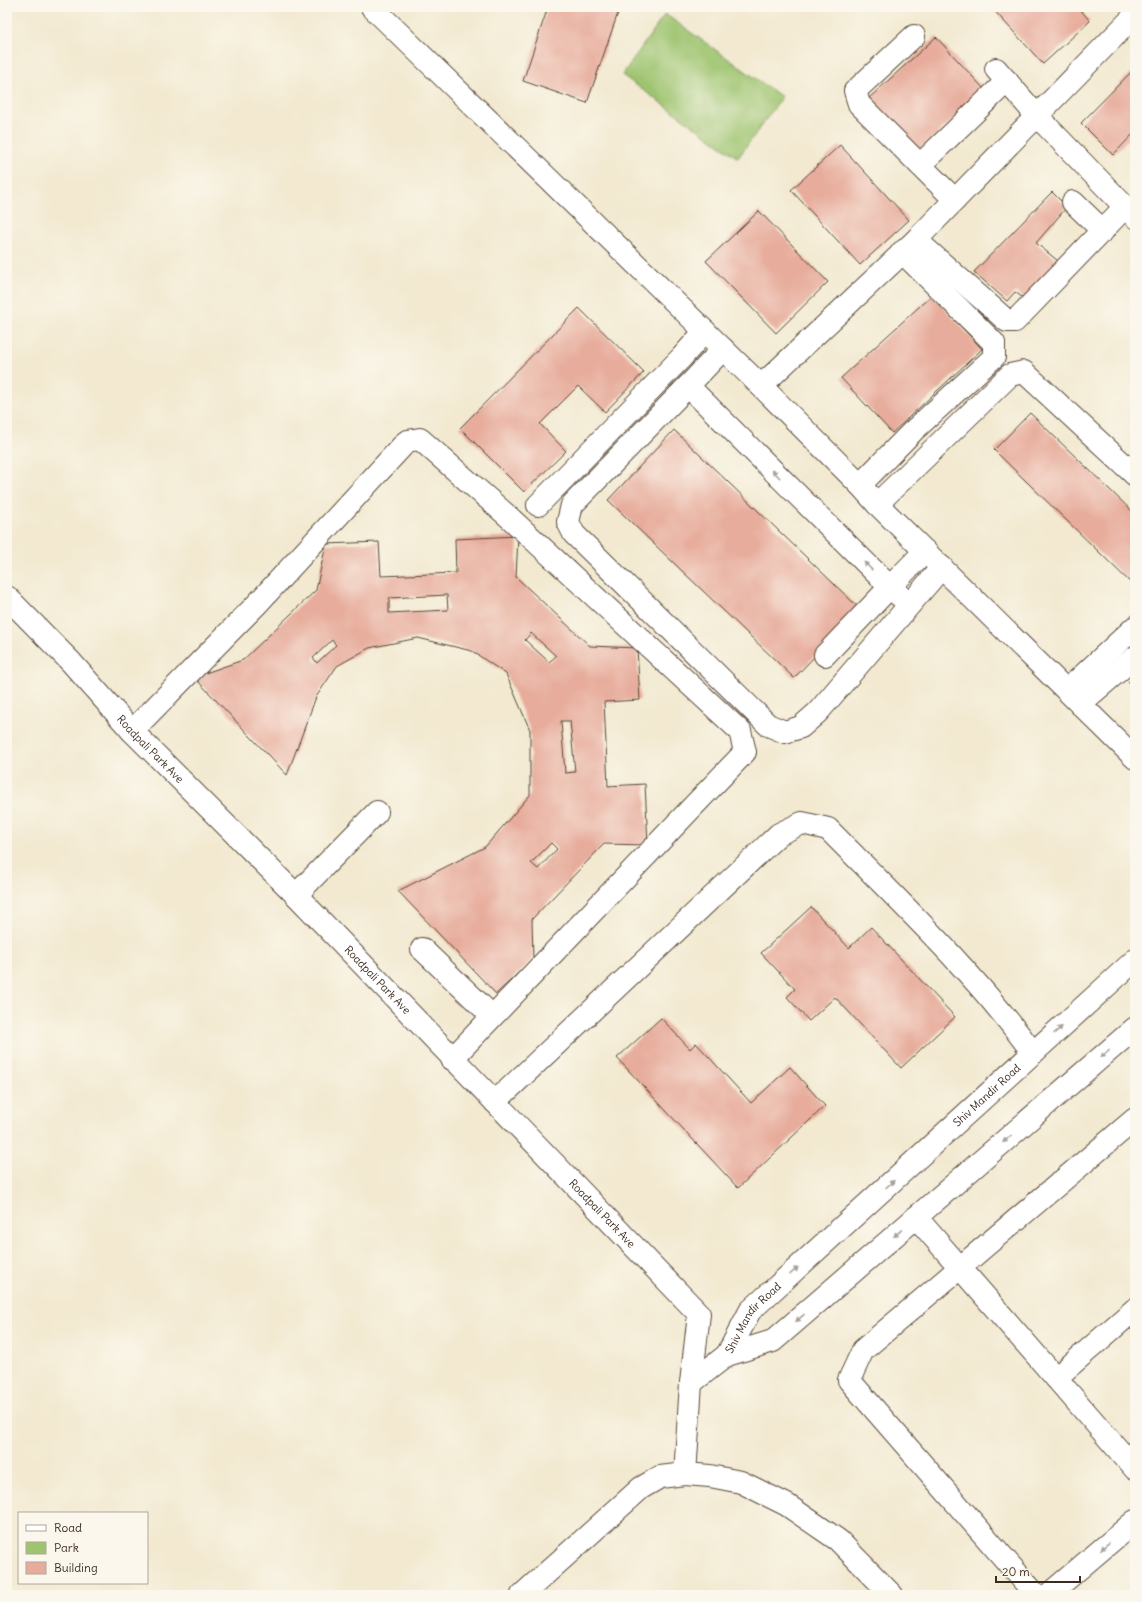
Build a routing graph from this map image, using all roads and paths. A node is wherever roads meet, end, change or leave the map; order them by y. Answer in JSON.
{"nodes":[{"id":1,"x":372,"y":7,"type":"edge"},
{"id":2,"x":1135,"y":15,"type":"edge"},
{"id":3,"x":914,"y":36,"type":"dead end"},
{"id":4,"x":1037,"y":116,"type":"junction"},
{"id":5,"x":920,"y":165,"type":"junction"},
{"id":6,"x":955,"y":200,"type":"junction"},
{"id":7,"x":1073,"y":202,"type":"dead end"},
{"id":8,"x":1130,"y":212,"type":"edge"},
{"id":9,"x":1103,"y":231,"type":"junction"},
{"id":10,"x":909,"y":246,"type":"junction"},
{"id":11,"x":705,"y":331,"type":"junction"},
{"id":12,"x":723,"y":349,"type":"junction"},
{"id":13,"x":688,"y":386,"type":"junction"},
{"id":14,"x":760,"y":386,"type":"junction"},
{"id":15,"x":1135,"y":475,"type":"edge"},
{"id":16,"x":860,"y":485,"type":"junction"},
{"id":17,"x":877,"y":504,"type":"junction"},
{"id":18,"x":538,"y":505,"type":"dead end"},
{"id":19,"x":925,"y":551,"type":"junction"},
{"id":20,"x":942,"y":567,"type":"junction"},
{"id":21,"x":890,"y":587,"type":"junction"},
{"id":22,"x":7,"y":597,"type":"edge"},
{"id":23,"x":909,"y":606,"type":"junction"},
{"id":24,"x":1135,"y":627,"type":"edge"},
{"id":25,"x":825,"y":656,"type":"dead end"},
{"id":26,"x":1135,"y":657,"type":"edge"},
{"id":27,"x":1074,"y":697,"type":"junction"},
{"id":28,"x":132,"y":731,"type":"junction"},
{"id":29,"x":1135,"y":758,"type":"edge"},
{"id":30,"x":377,"y":812,"type":"dead end"},
{"id":31,"x":296,"y":896,"type":"junction"},
{"id":32,"x":422,"y":949,"type":"dead end"},
{"id":33,"x":1135,"y":960,"type":"edge"},
{"id":34,"x":492,"y":1016,"type":"junction"},
{"id":35,"x":1135,"y":1028,"type":"edge"},
{"id":36,"x":1033,"y":1053,"type":"junction"},
{"id":37,"x":452,"y":1058,"type":"junction"},
{"id":38,"x":496,"y":1102,"type":"junction"},
{"id":39,"x":1135,"y":1119,"type":"edge"},
{"id":40,"x":916,"y":1217,"type":"junction"},
{"id":41,"x":960,"y":1268,"type":"junction"},
{"id":42,"x":1135,"y":1308,"type":"edge"},
{"id":43,"x":727,"y":1355,"type":"junction"},
{"id":44,"x":1056,"y":1378,"type":"junction"},
{"id":45,"x":691,"y":1383,"type":"junction"},
{"id":46,"x":1135,"y":1469,"type":"edge"},
{"id":47,"x":685,"y":1474,"type":"junction"},
{"id":48,"x":1135,"y":1521,"type":"edge"},
{"id":49,"x":522,"y":1595,"type":"edge"},
{"id":50,"x":892,"y":1595,"type":"edge"},
{"id":51,"x":1036,"y":1595,"type":"edge"},
{"id":52,"x":1048,"y":1595,"type":"edge"}],
"edges":[{"from":1,"to":11,"type":"street"},
{"from":2,"to":4,"type":"street"},
{"from":3,"to":5,"type":"street"},
{"from":4,"to":5,"type":"street"},
{"from":4,"to":6,"type":"street"},
{"from":4,"to":8,"type":"street"},
{"from":5,"to":6,"type":"street"},
{"from":6,"to":10,"type":"street"},
{"from":7,"to":9,"type":"street"},
{"from":8,"to":9,"type":"street"},
{"from":9,"to":10,"type":"street"},
{"from":10,"to":14,"type":"street"},
{"from":10,"to":16,"type":"street"},
{"from":11,"to":12,"type":"street"},
{"from":11,"to":18,"type":"street"},
{"from":12,"to":13,"type":"street"},
{"from":12,"to":14,"type":"street"},
{"from":21,"to":13,"type":"street","one_way":true},
{"from":13,"to":23,"type":"street"},
{"from":14,"to":16,"type":"street"},
{"from":15,"to":17,"type":"street"},
{"from":16,"to":17,"type":"street"},
{"from":17,"to":19,"type":"street"},
{"from":19,"to":20,"type":"street"},
{"from":19,"to":21,"type":"street"},
{"from":20,"to":23,"type":"street"},
{"from":20,"to":27,"type":"street"},
{"from":21,"to":23,"type":"street"},
{"from":21,"to":25,"type":"street"},
{"from":22,"to":28,"type":"street","name":"Roadpali Park Ave"},
{"from":24,"to":27,"type":"street"},
{"from":26,"to":27,"type":"street"},
{"from":27,"to":29,"type":"street"},
{"from":28,"to":31,"type":"street","name":"Roadpali Park Ave"},
{"from":28,"to":34,"type":"street"},
{"from":30,"to":31,"type":"street"},
{"from":31,"to":37,"type":"street","name":"Roadpali Park Ave"},
{"from":32,"to":34,"type":"street"},
{"from":36,"to":33,"type":"street","name":"Shiv Mandir Road","one_way":true},
{"from":34,"to":37,"type":"street"},
{"from":35,"to":40,"type":"street","name":"Shiv Mandir Road","one_way":true},
{"from":36,"to":38,"type":"street"},
{"from":43,"to":36,"type":"street","name":"Shiv Mandir Road","one_way":true},
{"from":37,"to":38,"type":"street","name":"Roadpali Park Ave"},
{"from":38,"to":45,"type":"street","name":"Roadpali Park Ave"},
{"from":39,"to":41,"type":"street"},
{"from":40,"to":41,"type":"street"},
{"from":40,"to":43,"type":"street","name":"Shiv Mandir Road","one_way":true},
{"from":41,"to":44,"type":"street"},
{"from":41,"to":51,"type":"street"},
{"from":42,"to":44,"type":"street"},
{"from":43,"to":45,"type":"street"},
{"from":44,"to":46,"type":"street"},
{"from":45,"to":47,"type":"street"},
{"from":47,"to":49,"type":"street"},
{"from":47,"to":50,"type":"street"},
{"from":48,"to":52,"type":"street","one_way":true}]}
